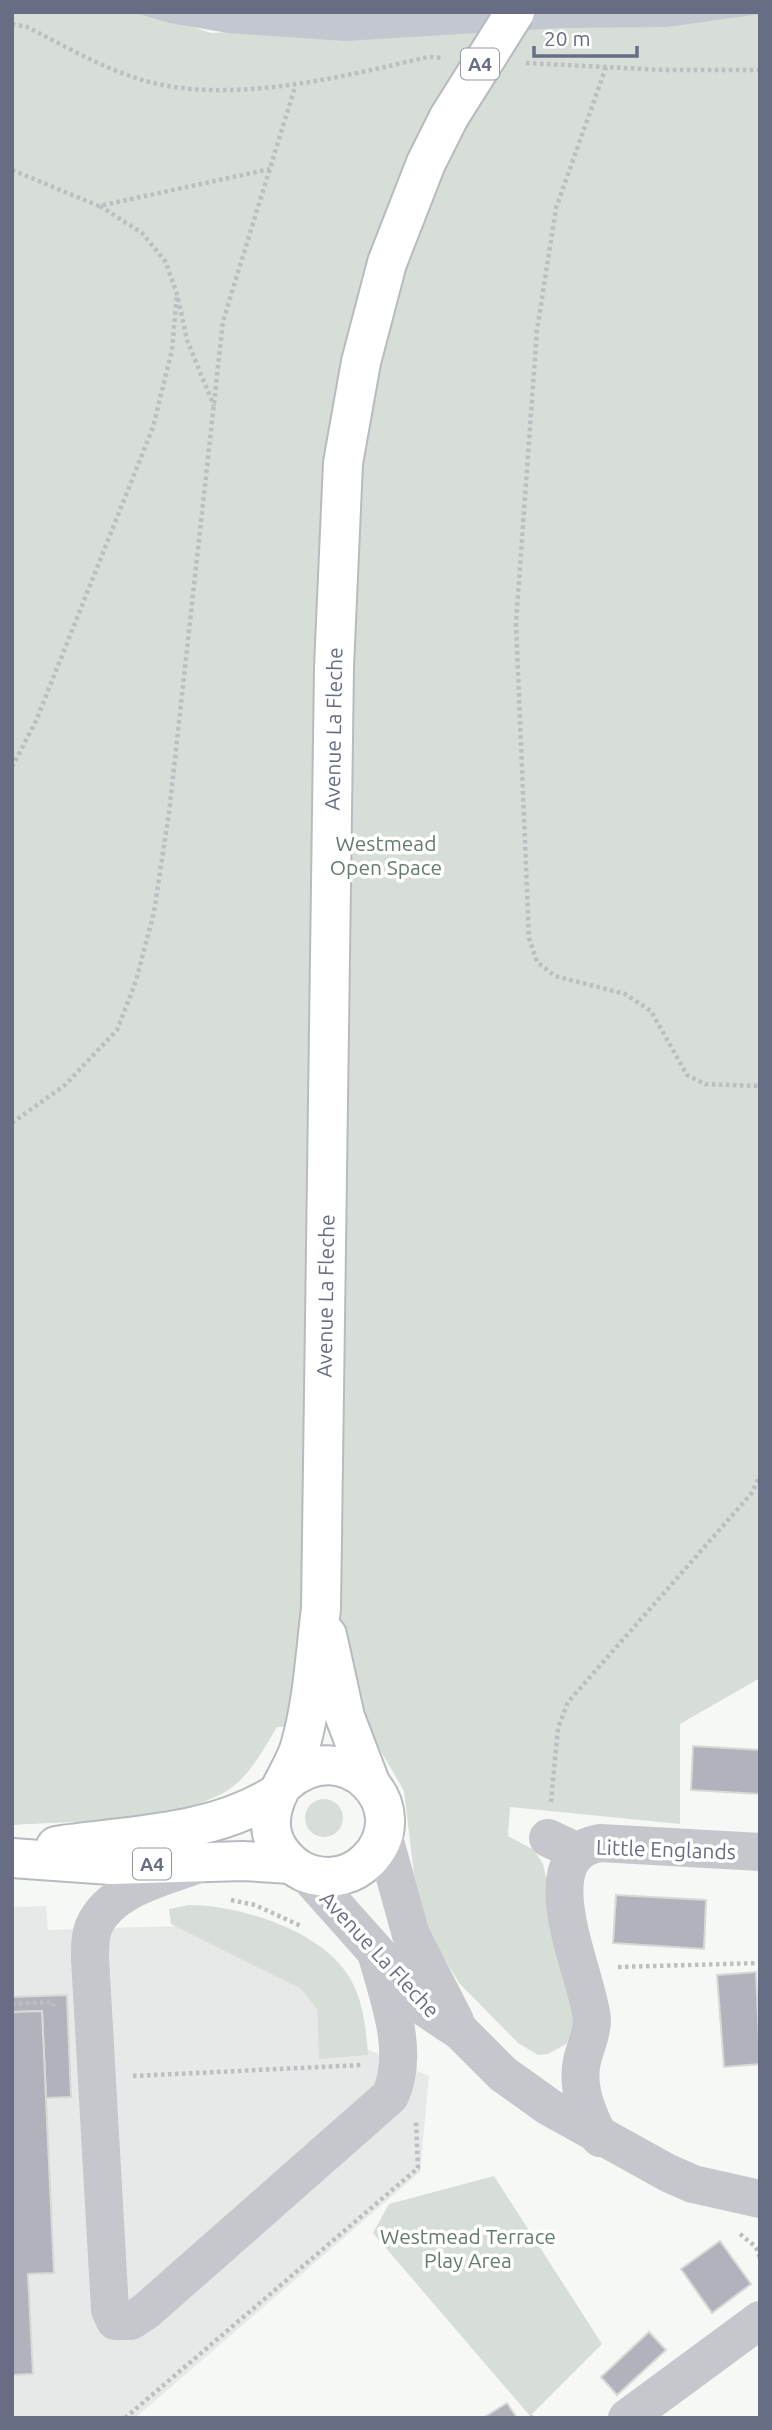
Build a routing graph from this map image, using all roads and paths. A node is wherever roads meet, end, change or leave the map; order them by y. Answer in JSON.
{"nodes":[{"id":1,"x":515,"y":12,"type":"edge"},
{"id":2,"x":12,"y":24,"type":"edge"},
{"id":3,"x":456,"y":59,"type":"dead end"},
{"id":4,"x":524,"y":63,"type":"dead end"},
{"id":5,"x":606,"y":67,"type":"junction"},
{"id":6,"x":760,"y":70,"type":"edge"},
{"id":7,"x":295,"y":87,"type":"junction"},
{"id":8,"x":270,"y":169,"type":"junction"},
{"id":9,"x":12,"y":170,"type":"edge"},
{"id":10,"x":99,"y":206,"type":"junction"},
{"id":11,"x":177,"y":294,"type":"junction"},
{"id":12,"x":215,"y":408,"type":"junction"},
{"id":13,"x":12,"y":767,"type":"edge"},
{"id":14,"x":760,"y":1086,"type":"edge"},
{"id":15,"x":12,"y":1123,"type":"edge"},
{"id":16,"x":760,"y":1476,"type":"edge"},
{"id":17,"x":321,"y":1609,"type":"junction"},
{"id":18,"x":371,"y":1785,"type":"junction"},
{"id":19,"x":281,"y":1788,"type":"junction"},
{"id":20,"x":383,"y":1834,"type":"junction"},
{"id":21,"x":562,"y":1847,"type":"junction"},
{"id":22,"x":760,"y":1852,"type":"edge"},
{"id":23,"x":12,"y":1856,"type":"edge"},
{"id":24,"x":201,"y":1863,"type":"junction"},
{"id":25,"x":298,"y":1868,"type":"junction"},
{"id":26,"x":377,"y":1956,"type":"junction"},
{"id":27,"x":760,"y":1963,"type":"edge"},
{"id":28,"x":613,"y":1971,"type":"dead end"},
{"id":29,"x":12,"y":2004,"type":"edge"},
{"id":30,"x":54,"y":2015,"type":"dead end"},
{"id":31,"x":461,"y":2032,"type":"junction"},
{"id":32,"x":586,"y":2048,"type":"junction"},
{"id":33,"x":375,"y":2064,"type":"dead end"},
{"id":34,"x":503,"y":2074,"type":"junction"},
{"id":35,"x":97,"y":2078,"type":"junction"},
{"id":36,"x":416,"y":2119,"type":"dead end"},
{"id":37,"x":600,"y":2138,"type":"junction"},
{"id":38,"x":754,"y":2205,"type":"edge"},
{"id":39,"x":760,"y":2320,"type":"edge"},
{"id":40,"x":125,"y":2418,"type":"edge"},
{"id":41,"x":627,"y":2418,"type":"edge"}],
"edges":[{"from":1,"to":17,"type":"main road","name":"Avenue La Fleche","number":"A4","bridge":true},
{"from":2,"to":7,"type":"path"},
{"from":3,"to":7,"type":"path"},
{"from":4,"to":5,"type":"path"},
{"from":5,"to":6,"type":"path"},
{"from":5,"to":14,"type":"path"},
{"from":7,"to":8,"type":"path"},
{"from":8,"to":10,"type":"path"},
{"from":8,"to":12,"type":"path"},
{"from":9,"to":10,"type":"path"},
{"from":10,"to":11,"type":"path"},
{"from":11,"to":12,"type":"path"},
{"from":11,"to":13,"type":"path"},
{"from":12,"to":15,"type":"path"},
{"from":16,"to":21,"type":"path"},
{"from":17,"to":18,"type":"main road","name":"Avenue La Fleche","number":"A4"},
{"from":17,"to":19,"type":"main road","name":"Avenue La Fleche","number":"A4"},
{"from":18,"to":19,"type":"main road","number":"A4"},
{"from":18,"to":20,"type":"main road","name":"Avenue La Fleche","number":"A4"},
{"from":19,"to":23,"type":"main road","number":"A4"},
{"from":19,"to":25,"type":"main road","name":"Avenue La Fleche","number":"A4"},
{"from":20,"to":25,"type":"main road","name":"Avenue La Fleche","number":"A4"},
{"from":20,"to":31,"type":"street","name":"Avenue La Fleche"},
{"from":21,"to":22,"type":"street","name":"Little Englands"},
{"from":21,"to":32,"type":"street","name":"Little Englands"},
{"from":23,"to":24,"type":"main road","number":"A4"},
{"from":24,"to":25,"type":"main road","number":"A4"},
{"from":24,"to":35,"type":"street"},
{"from":25,"to":26,"type":"street","name":"Avenue La Fleche"},
{"from":26,"to":31,"type":"street","name":"Avenue La Fleche"},
{"from":26,"to":35,"type":"street"},
{"from":27,"to":28,"type":"path"},
{"from":29,"to":30,"type":"path"},
{"from":31,"to":34,"type":"street","name":"Avenue La Fleche"},
{"from":32,"to":34,"type":"street"},
{"from":32,"to":37,"type":"street","name":"Little Englands"},
{"from":33,"to":35,"type":"path"},
{"from":34,"to":37,"type":"street","name":"Avenue La Fleche"},
{"from":36,"to":40,"type":"path"},
{"from":37,"to":38,"type":"street","name":"Avenue La Fleche"},
{"from":39,"to":41,"type":"street"}]}
